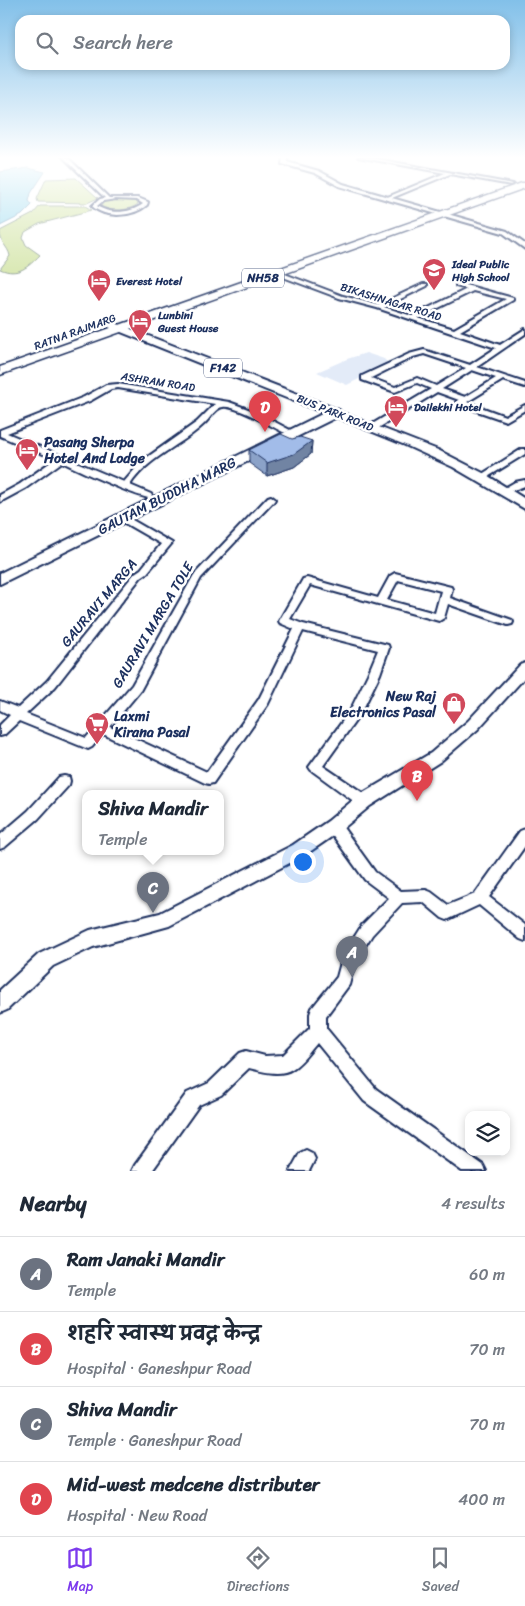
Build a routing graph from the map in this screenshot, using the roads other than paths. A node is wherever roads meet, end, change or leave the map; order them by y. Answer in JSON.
{"nodes":[{"id":1,"x":432,"y":212,"type":"edge"},
{"id":2,"x":440,"y":212,"type":"edge"},
{"id":3,"x":441,"y":212,"type":"edge"},
{"id":4,"x":437,"y":213,"type":"junction"},
{"id":5,"x":512,"y":237,"type":"junction"},
{"id":6,"x":525,"y":237,"type":"edge"},
{"id":7,"x":525,"y":247,"type":"edge"},
{"id":8,"x":301,"y":261,"type":"junction"},
{"id":9,"x":277,"y":273,"type":"junction"},
{"id":10,"x":425,"y":285,"type":"dead end"},
{"id":11,"x":458,"y":286,"type":"dead end"},
{"id":12,"x":472,"y":289,"type":"junction"},
{"id":13,"x":379,"y":307,"type":"junction"},
{"id":14,"x":412,"y":318,"type":"junction"},
{"id":15,"x":110,"y":324,"type":"junction"},
{"id":16,"x":123,"y":328,"type":"junction"},
{"id":17,"x":454,"y":332,"type":"junction"},
{"id":18,"x":524,"y":332,"type":"edge"},
{"id":19,"x":500,"y":347,"type":"junction"},
{"id":20,"x":0,"y":363,"type":"edge"},
{"id":21,"x":472,"y":367,"type":"junction"},
{"id":22,"x":0,"y":372,"type":"edge"},
{"id":23,"x":503,"y":377,"type":"junction"},
{"id":24,"x":525,"y":385,"type":"edge"},
{"id":25,"x":437,"y":388,"type":"junction"},
{"id":26,"x":466,"y":400,"type":"junction"},
{"id":27,"x":226,"y":404,"type":"junction"},
{"id":28,"x":525,"y":408,"type":"edge"},
{"id":29,"x":330,"y":411,"type":"junction"},
{"id":30,"x":372,"y":428,"type":"junction"},
{"id":31,"x":286,"y":430,"type":"junction"},
{"id":32,"x":0,"y":433,"type":"edge"},
{"id":33,"x":525,"y":451,"type":"edge"},
{"id":34,"x":61,"y":459,"type":"junction"},
{"id":35,"x":482,"y":476,"type":"junction"},
{"id":36,"x":525,"y":483,"type":"edge"},
{"id":37,"x":125,"y":487,"type":"junction"},
{"id":38,"x":505,"y":490,"type":"junction"},
{"id":39,"x":148,"y":496,"type":"junction"},
{"id":40,"x":0,"y":499,"type":"edge"},
{"id":41,"x":271,"y":499,"type":"dead end"},
{"id":42,"x":525,"y":505,"type":"edge"},
{"id":43,"x":124,"y":519,"type":"junction"},
{"id":44,"x":0,"y":568,"type":"edge"},
{"id":45,"x":0,"y":579,"type":"edge"},
{"id":46,"x":444,"y":599,"type":"junction"},
{"id":47,"x":381,"y":602,"type":"junction"},
{"id":48,"x":508,"y":622,"type":"dead end"},
{"id":49,"x":300,"y":627,"type":"junction"},
{"id":50,"x":525,"y":668,"type":"edge"},
{"id":51,"x":0,"y":705,"type":"edge"},
{"id":52,"x":19,"y":716,"type":"junction"},
{"id":53,"x":101,"y":728,"type":"junction"},
{"id":54,"x":0,"y":732,"type":"edge"},
{"id":55,"x":64,"y":781,"type":"dead end"},
{"id":56,"x":364,"y":801,"type":"junction"},
{"id":57,"x":334,"y":826,"type":"junction"},
{"id":58,"x":525,"y":835,"type":"edge"},
{"id":59,"x":0,"y":843,"type":"edge"},
{"id":60,"x":399,"y":897,"type":"junction"},
{"id":61,"x":480,"y":898,"type":"junction"},
{"id":62,"x":525,"y":934,"type":"edge"},
{"id":63,"x":0,"y":1003,"type":"edge"},
{"id":64,"x":318,"y":1031,"type":"junction"},
{"id":65,"x":141,"y":1171,"type":"edge"},
{"id":66,"x":477,"y":1171,"type":"edge"}],
"edges":[{"from":1,"to":4,"type":"street"},
{"from":2,"to":4,"type":"highway","name":"RATNA RAJMARG","number":"NH58"},
{"from":3,"to":4,"type":"highway","name":"RATNA RAJMARG","number":"NH58"},
{"from":4,"to":5,"type":"street"},
{"from":4,"to":8,"type":"highway","name":"RATNA RAJMARG","number":"NH58"},
{"from":5,"to":6,"type":"street"},
{"from":5,"to":7,"type":"street"},
{"from":8,"to":9,"type":"highway","name":"RATNA RAJMARG","number":"NH58"},
{"from":8,"to":15,"type":"highway","name":"RATNA RAJMARG","number":"NH58"},
{"from":9,"to":13,"type":"street","name":"BIKASHNAGAR ROAD"},
{"from":9,"to":16,"type":"highway","name":"RATNA RAJMARG","number":"NH58"},
{"from":10,"to":13,"type":"street"},
{"from":11,"to":12,"type":"street"},
{"from":12,"to":14,"type":"street"},
{"from":12,"to":17,"type":"street"},
{"from":13,"to":14,"type":"street","name":"BIKASHNAGAR ROAD"},
{"from":14,"to":17,"type":"street","name":"BIKASHNAGAR ROAD"},
{"from":15,"to":16,"type":"main road","name":"BUS PARK ROAD","number":"F142"},
{"from":15,"to":20,"type":"highway","name":"RATNA RAJMARG","number":"NH58"},
{"from":16,"to":22,"type":"highway","name":"RATNA RAJMARG","number":"NH58"},
{"from":16,"to":29,"type":"main road","name":"BUS PARK ROAD","number":"F142"},
{"from":17,"to":19,"type":"street","name":"BIKASHNAGAR ROAD"},
{"from":18,"to":19,"type":"street"},
{"from":19,"to":21,"type":"street"},
{"from":21,"to":23,"type":"street"},
{"from":21,"to":25,"type":"street"},
{"from":21,"to":25,"type":"street"},
{"from":23,"to":24,"type":"street"},
{"from":23,"to":26,"type":"street"},
{"from":25,"to":26,"type":"street"},
{"from":25,"to":30,"type":"street"},
{"from":26,"to":28,"type":"street"},
{"from":27,"to":31,"type":"street","name":"ASHRAM ROAD"},
{"from":27,"to":32,"type":"street","name":"ASHRAM ROAD"},
{"from":27,"to":37,"type":"street"},
{"from":29,"to":30,"type":"main road","name":"BUS PARK ROAD"},
{"from":29,"to":31,"type":"main road"},
{"from":29,"to":43,"type":"main road","name":"GAUTAM BUDDHA MARG"},
{"from":30,"to":35,"type":"main road","name":"BUS PARK ROAD"},
{"from":31,"to":39,"type":"main road"},
{"from":32,"to":34,"type":"street"},
{"from":33,"to":35,"type":"street"},
{"from":34,"to":37,"type":"street"},
{"from":34,"to":40,"type":"street"},
{"from":35,"to":38,"type":"main road","name":"BUS PARK ROAD"},
{"from":36,"to":38,"type":"street"},
{"from":37,"to":39,"type":"street"},
{"from":38,"to":42,"type":"main road","name":"BUS PARK ROAD"},
{"from":39,"to":44,"type":"main road"},
{"from":41,"to":53,"type":"street","name":"GAURAVI MARGA TOLE"},
{"from":43,"to":45,"type":"main road","name":"GAUTAM BUDDHA MARG"},
{"from":43,"to":52,"type":"street","name":"GAURAVI MARGA"},
{"from":46,"to":47,"type":"street"},
{"from":46,"to":47,"type":"street"},
{"from":46,"to":48,"type":"street"},
{"from":47,"to":49,"type":"street"},
{"from":49,"to":53,"type":"street"},
{"from":49,"to":56,"type":"street"},
{"from":50,"to":56,"type":"street"},
{"from":51,"to":52,"type":"street","name":"GAURAVI MARGA TOLE"},
{"from":52,"to":53,"type":"street","name":"GAURAVI MARGA TOLE"},
{"from":52,"to":54,"type":"street"},
{"from":55,"to":59,"type":"street"},
{"from":56,"to":57,"type":"street"},
{"from":57,"to":60,"type":"street"},
{"from":57,"to":63,"type":"street"},
{"from":58,"to":61,"type":"street"},
{"from":60,"to":61,"type":"street"},
{"from":60,"to":64,"type":"street"},
{"from":61,"to":62,"type":"street"},
{"from":64,"to":65,"type":"street"},
{"from":64,"to":66,"type":"street"}]}
